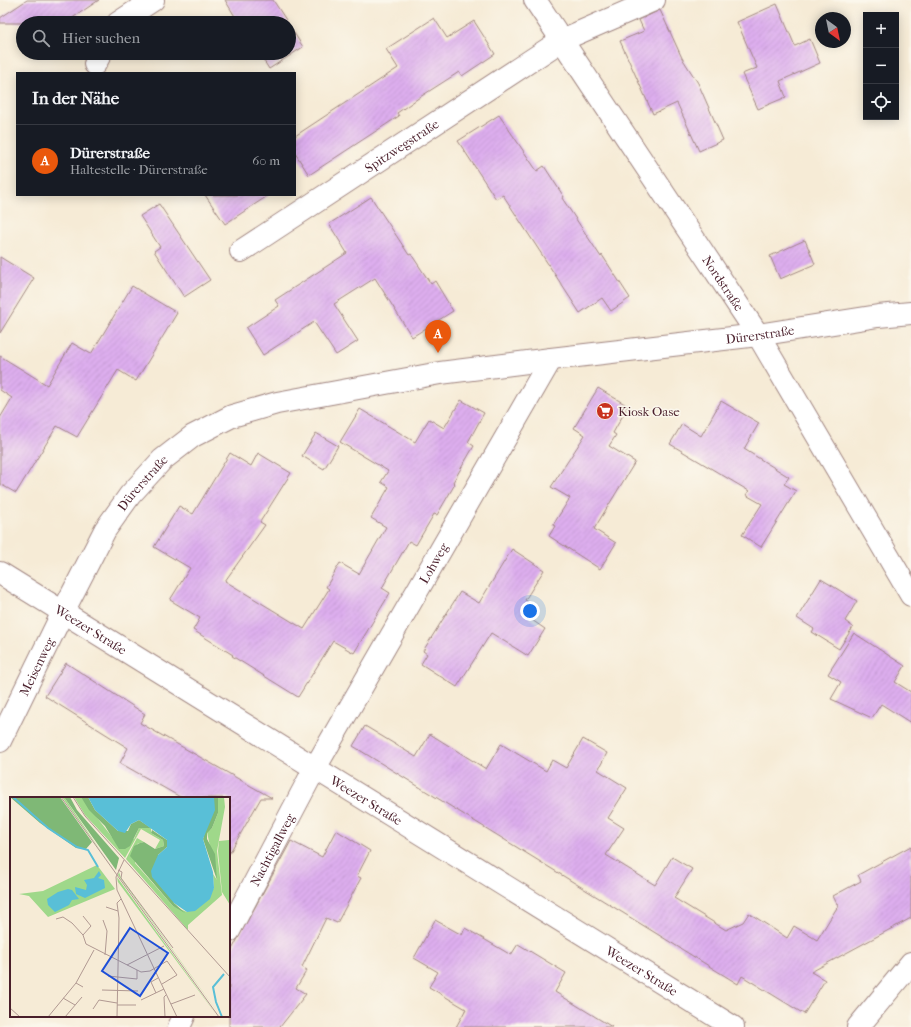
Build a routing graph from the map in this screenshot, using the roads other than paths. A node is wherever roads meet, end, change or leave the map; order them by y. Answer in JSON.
{"nodes":[{"id":1,"x":153,"y":0,"type":"edge"},
{"id":2,"x":535,"y":0,"type":"edge"},
{"id":3,"x":654,"y":0,"type":"edge"},
{"id":4,"x":129,"y":16,"type":"edge"},
{"id":5,"x":562,"y":40,"type":"junction"},
{"id":6,"x":241,"y":251,"type":"dead end"},
{"id":7,"x":911,"y":313,"type":"edge"},
{"id":8,"x":758,"y":335,"type":"junction"},
{"id":9,"x":551,"y":359,"type":"junction"},
{"id":10,"x":0,"y":573,"type":"edge"},
{"id":11,"x":911,"y":595,"type":"edge"},
{"id":12,"x":63,"y":612,"type":"junction"},
{"id":13,"x":0,"y":741,"type":"edge"},
{"id":14,"x":315,"y":768,"type":"junction"},
{"id":15,"x":230,"y":930,"type":"edge"},
{"id":16,"x":911,"y":963,"type":"edge"},
{"id":17,"x":184,"y":1017,"type":"edge"},
{"id":18,"x":179,"y":1027,"type":"edge"},
{"id":19,"x":733,"y":1027,"type":"edge"},
{"id":20,"x":858,"y":1027,"type":"edge"}],
"edges":[{"from":1,"to":4,"type":"street"},
{"from":2,"to":5,"type":"street","name":"Nordstraße"},
{"from":3,"to":5,"type":"street","name":"Spitzwegstraße"},
{"from":5,"to":6,"type":"street","name":"Spitzwegstraße"},
{"from":5,"to":8,"type":"street","name":"Nordstraße"},
{"from":7,"to":8,"type":"street","name":"Dürerstraße"},
{"from":8,"to":9,"type":"street","name":"Dürerstraße"},
{"from":8,"to":11,"type":"street","name":"Nordstraße"},
{"from":9,"to":12,"type":"street","name":"Dürerstraße"},
{"from":9,"to":14,"type":"street","name":"Lohweg"},
{"from":10,"to":12,"type":"street","name":"Weezer Straße"},
{"from":12,"to":13,"type":"street","name":"Meisenweg"},
{"from":12,"to":14,"type":"street","name":"Weezer Straße"},
{"from":14,"to":15,"type":"street","name":"Nachtigallweg"},
{"from":14,"to":19,"type":"street","name":"Weezer Straße"},
{"from":16,"to":20,"type":"street"},
{"from":17,"to":18,"type":"street"}]}
